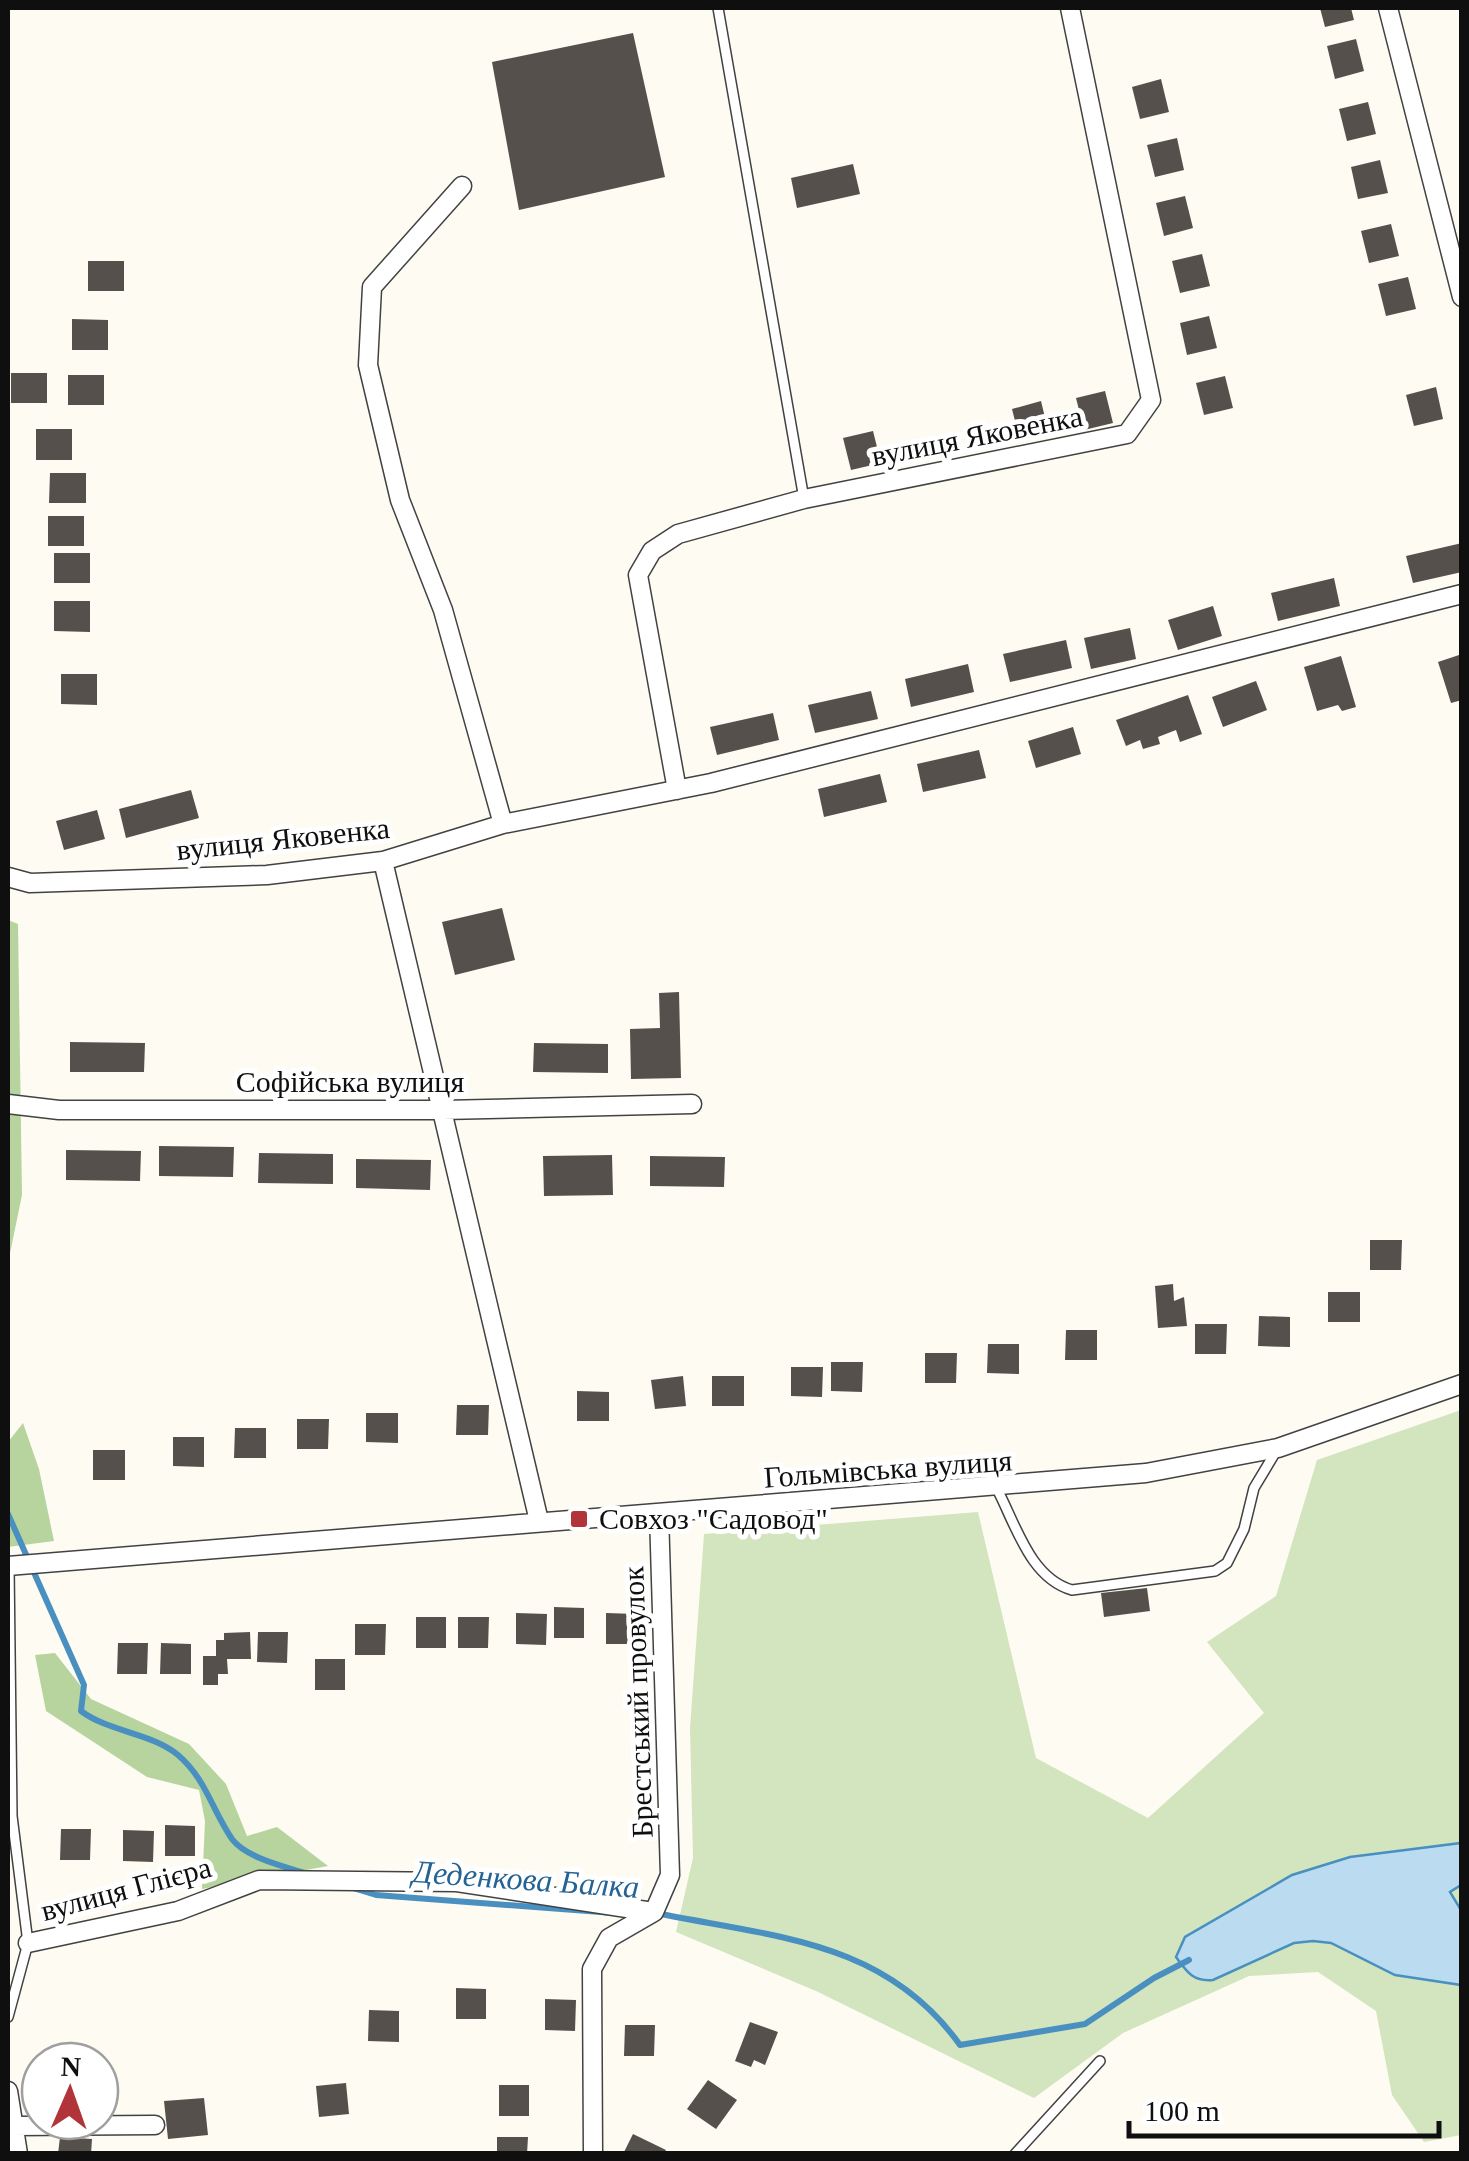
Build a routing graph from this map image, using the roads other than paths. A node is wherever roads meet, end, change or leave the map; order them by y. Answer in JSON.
{"nodes":[{"id":1,"x":718,"y":8,"type":"edge"},
{"id":2,"x":1070,"y":8,"type":"edge"},
{"id":3,"x":1388,"y":8,"type":"edge"},
{"id":4,"x":462,"y":186,"type":"dead end"},
{"id":5,"x":1462,"y":298,"type":"edge"},
{"id":6,"x":804,"y":498,"type":"junction"},
{"id":7,"x":1462,"y":594,"type":"edge"},
{"id":8,"x":677,"y":790,"type":"junction"},
{"id":9,"x":503,"y":824,"type":"junction"},
{"id":10,"x":384,"y":861,"type":"junction"},
{"id":11,"x":8,"y":877,"type":"edge"},
{"id":12,"x":8,"y":1104,"type":"edge"},
{"id":13,"x":692,"y":1104,"type":"dead end"},
{"id":14,"x":443,"y":1110,"type":"junction"},
{"id":15,"x":1462,"y":1384,"type":"edge"},
{"id":16,"x":1278,"y":1448,"type":"junction"},
{"id":17,"x":997,"y":1489,"type":"junction"},
{"id":18,"x":659,"y":1514,"type":"junction"},
{"id":19,"x":539,"y":1521,"type":"junction"},
{"id":20,"x":8,"y":1566,"type":"edge"},
{"id":21,"x":654,"y":1912,"type":"junction"},
{"id":22,"x":28,"y":1943,"type":"junction"},
{"id":23,"x":8,"y":2017,"type":"edge"},
{"id":24,"x":1100,"y":2062,"type":"dead end"},
{"id":25,"x":8,"y":2091,"type":"edge"},
{"id":26,"x":155,"y":2125,"type":"dead end"},
{"id":27,"x":13,"y":2126,"type":"junction"},
{"id":28,"x":18,"y":2154,"type":"edge"},
{"id":29,"x":593,"y":2154,"type":"edge"},
{"id":30,"x":1015,"y":2154,"type":"edge"}],
"edges":[{"from":1,"to":6,"type":"lane"},
{"from":2,"to":6,"type":"street","name":"вулиця Яковенка"},
{"from":3,"to":5,"type":"street"},
{"from":4,"to":9,"type":"street"},
{"from":6,"to":8,"type":"street","name":"вулиця Яковенка"},
{"from":7,"to":8,"type":"street","name":"вулиця Яковенка"},
{"from":8,"to":9,"type":"street","name":"вулиця Яковенка"},
{"from":9,"to":10,"type":"street","name":"вулиця Яковенка"},
{"from":10,"to":11,"type":"street","name":"вулиця Яковенка"},
{"from":10,"to":14,"type":"street"},
{"from":12,"to":14,"type":"street","name":"Софійська вулиця"},
{"from":13,"to":14,"type":"street","name":"Софійська вулиця"},
{"from":14,"to":19,"type":"street"},
{"from":15,"to":16,"type":"street","name":"Гольмівська вулиця"},
{"from":16,"to":17,"type":"street","name":"Гольмівська вулиця"},
{"from":16,"to":17,"type":"lane"},
{"from":17,"to":18,"type":"street","name":"Гольмівська вулиця"},
{"from":18,"to":19,"type":"street","name":"Гольмівська вулиця"},
{"from":18,"to":21,"type":"street","name":"Брестський провулок"},
{"from":19,"to":20,"type":"street","name":"Гольмівська вулиця"},
{"from":20,"to":22,"type":"lane"},
{"from":21,"to":22,"type":"street","name":"вулиця Глієра"},
{"from":21,"to":29,"type":"street"},
{"from":22,"to":23,"type":"lane"},
{"from":24,"to":30,"type":"lane"},
{"from":25,"to":27,"type":"street"},
{"from":26,"to":27,"type":"street"},
{"from":27,"to":28,"type":"street"}]}
